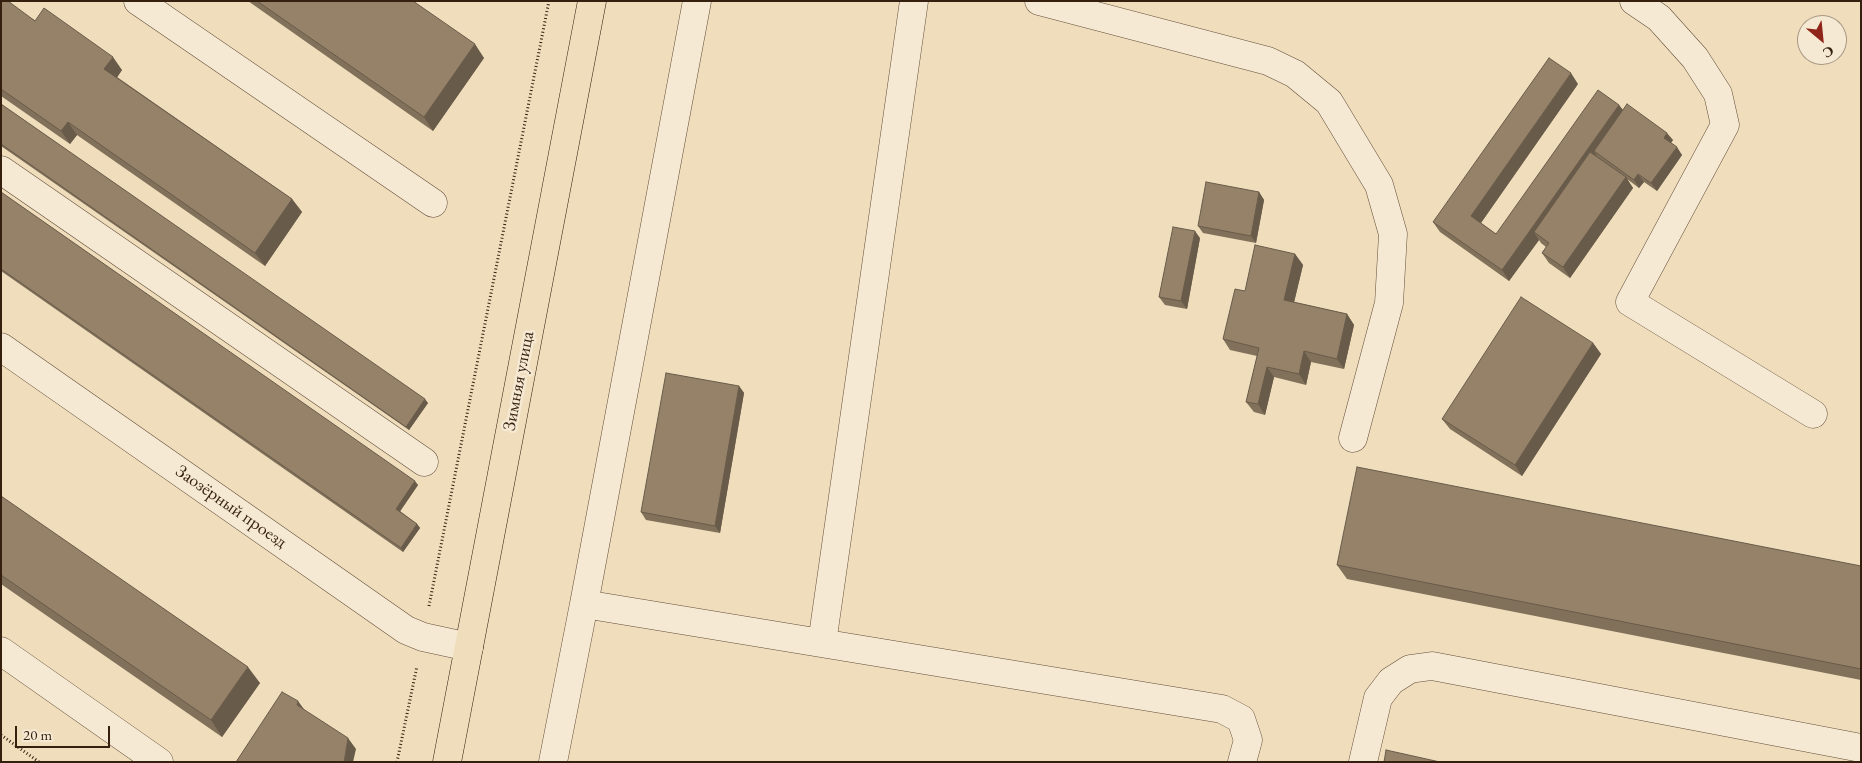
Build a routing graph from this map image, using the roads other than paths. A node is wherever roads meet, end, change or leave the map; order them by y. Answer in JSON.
{"nodes":[{"id":1,"x":138,"y":1,"type":"edge"},
{"id":2,"x":592,"y":1,"type":"edge"},
{"id":3,"x":697,"y":1,"type":"edge"},
{"id":4,"x":914,"y":1,"type":"edge"},
{"id":5,"x":1040,"y":1,"type":"edge"},
{"id":6,"x":1634,"y":1,"type":"edge"},
{"id":7,"x":1,"y":170,"type":"edge"},
{"id":8,"x":433,"y":203,"type":"dead end"},
{"id":9,"x":1,"y":347,"type":"edge"},
{"id":10,"x":1813,"y":414,"type":"dead end"},
{"id":11,"x":1354,"y":438,"type":"dead end"},
{"id":12,"x":424,"y":462,"type":"dead end"},
{"id":13,"x":584,"y":604,"type":"junction"},
{"id":14,"x":822,"y":643,"type":"junction"},
{"id":15,"x":469,"y":647,"type":"junction"},
{"id":16,"x":1,"y":651,"type":"edge"},
{"id":17,"x":1861,"y":748,"type":"edge"},
{"id":18,"x":158,"y":762,"type":"edge"},
{"id":19,"x":447,"y":762,"type":"edge"},
{"id":20,"x":553,"y":762,"type":"edge"},
{"id":21,"x":1242,"y":762,"type":"edge"},
{"id":22,"x":1363,"y":762,"type":"edge"}],
"edges":[{"from":1,"to":8,"type":"street"},
{"from":2,"to":15,"type":"main road","name":"Зимняя улица"},
{"from":3,"to":13,"type":"street"},
{"from":4,"to":14,"type":"street"},
{"from":5,"to":11,"type":"street"},
{"from":6,"to":10,"type":"street"},
{"from":7,"to":12,"type":"street"},
{"from":9,"to":15,"type":"street","name":"Заозёрный проезд"},
{"from":13,"to":14,"type":"street"},
{"from":13,"to":20,"type":"street"},
{"from":14,"to":21,"type":"street"},
{"from":15,"to":19,"type":"main road","name":"Зимняя улица"},
{"from":16,"to":18,"type":"street"},
{"from":17,"to":22,"type":"street"}]}
